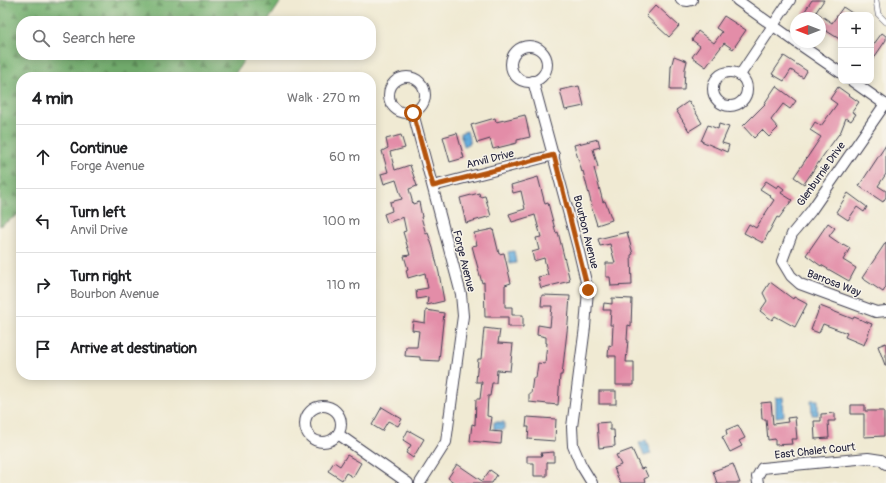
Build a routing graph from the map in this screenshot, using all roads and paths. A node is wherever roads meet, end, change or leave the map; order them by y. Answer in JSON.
{"nodes":[{"id":1,"x":681,"y":0,"type":"edge"},
{"id":2,"x":692,"y":0,"type":"edge"},
{"id":3,"x":737,"y":0,"type":"edge"},
{"id":4,"x":790,"y":0,"type":"edge"},
{"id":5,"x":876,"y":0,"type":"edge"},
{"id":6,"x":886,"y":22,"type":"edge"},
{"id":7,"x":772,"y":25,"type":"junction"},
{"id":8,"x":790,"y":38,"type":"edge"},
{"id":9,"x":805,"y":48,"type":"edge"},
{"id":10,"x":838,"y":71,"type":"edge"},
{"id":11,"x":740,"y":75,"type":"dead end"},
{"id":12,"x":533,"y":81,"type":"dead end"},
{"id":13,"x":856,"y":84,"type":"edge"},
{"id":14,"x":885,"y":104,"type":"edge"},
{"id":15,"x":413,"y":113,"type":"dead end"},
{"id":16,"x":554,"y":155,"type":"junction"},
{"id":17,"x":433,"y":186,"type":"junction"},
{"id":18,"x":782,"y":261,"type":"joint"},
{"id":19,"x":886,"y":311,"type":"edge"},
{"id":20,"x":338,"y":434,"type":"dead end"},
{"id":21,"x":883,"y":462,"type":"edge"},
{"id":22,"x":757,"y":480,"type":"edge"},
{"id":23,"x":408,"y":483,"type":"edge"},
{"id":24,"x":420,"y":483,"type":"edge"},
{"id":25,"x":592,"y":483,"type":"edge"}],
"edges":[{"from":1,"to":2,"type":"street"},
{"from":3,"to":7,"type":"street"},
{"from":4,"to":7,"type":"street"},
{"from":5,"to":6,"type":"lane"},
{"from":7,"to":8,"type":"street"},
{"from":7,"to":11,"type":"street"},
{"from":9,"to":10,"type":"street"},
{"from":12,"to":16,"type":"street","name":"Bourbon Avenue"},
{"from":13,"to":14,"type":"street"},
{"from":14,"to":18,"type":"street","name":"Glenburnie Drive"},
{"from":15,"to":17,"type":"street","name":"Forge Avenue"},
{"from":16,"to":17,"type":"street","name":"Anvil Drive"},
{"from":16,"to":25,"type":"street","name":"Bourbon Avenue"},
{"from":17,"to":24,"type":"street","name":"Forge Avenue"},
{"from":18,"to":19,"type":"street","name":"Barrosa Way"},
{"from":20,"to":23,"type":"street"},
{"from":21,"to":22,"type":"street","name":"East Chalet Court"}]}
